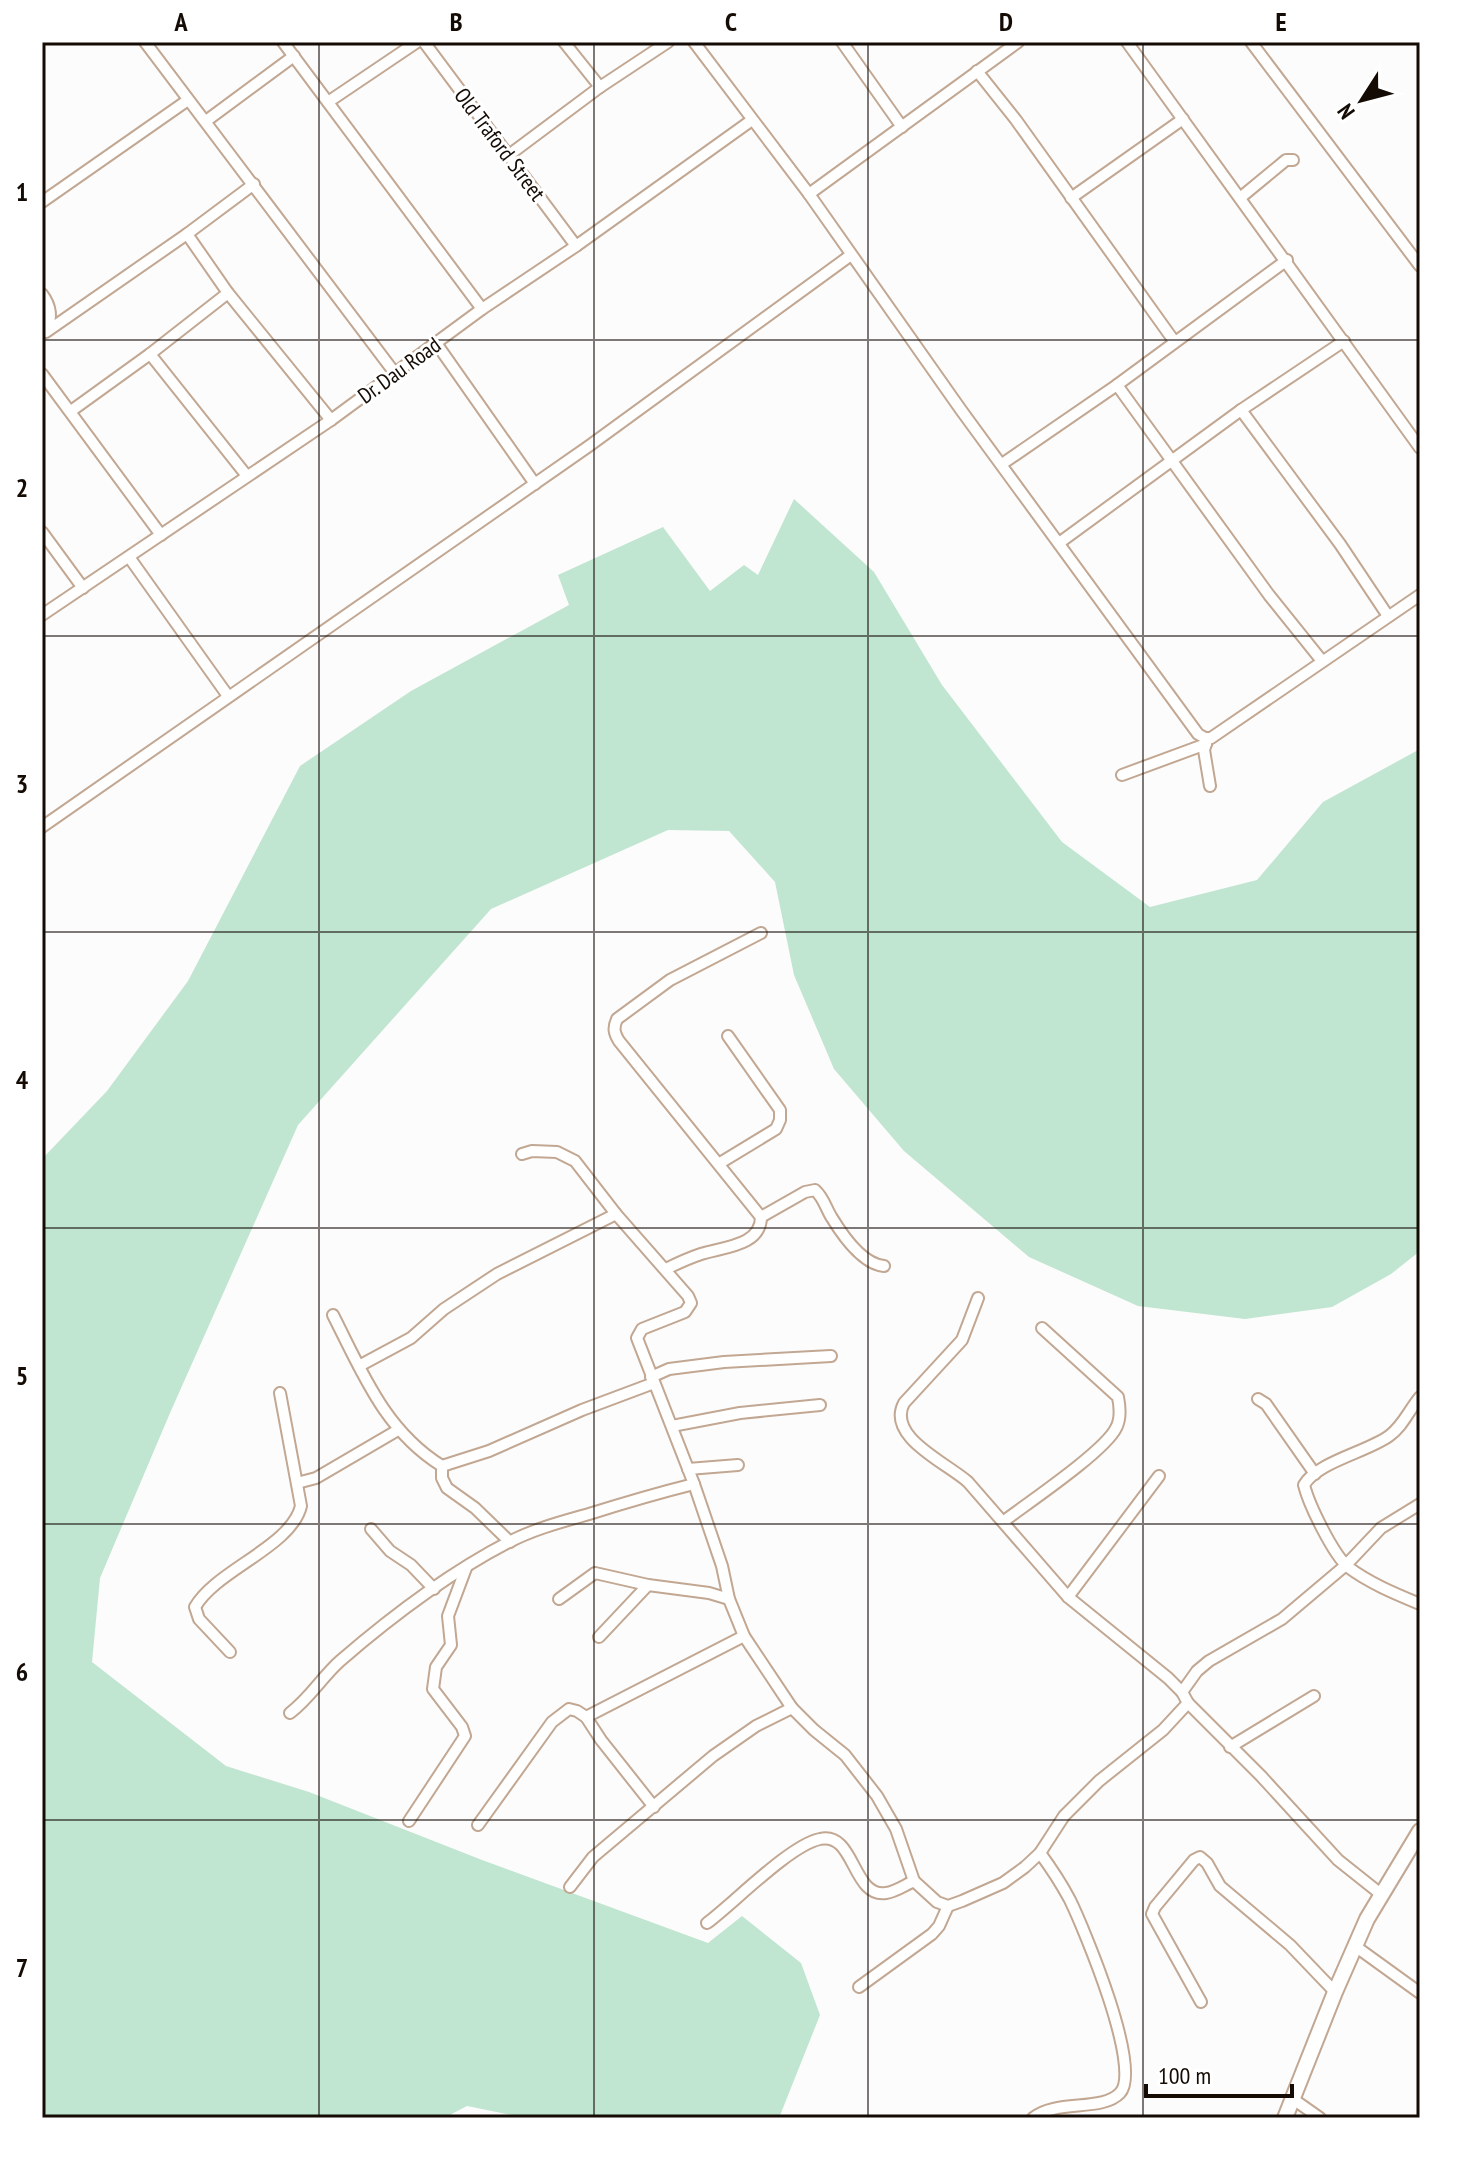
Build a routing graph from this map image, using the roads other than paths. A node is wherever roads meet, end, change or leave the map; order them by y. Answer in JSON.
{"nodes":[{"id":1,"x":145,"y":42,"type":"edge"},
{"id":2,"x":283,"y":42,"type":"edge"},
{"id":3,"x":417,"y":42,"type":"edge"},
{"id":4,"x":424,"y":42,"type":"edge"},
{"id":5,"x":564,"y":42,"type":"edge"},
{"id":6,"x":668,"y":42,"type":"edge"},
{"id":7,"x":694,"y":42,"type":"edge"},
{"id":8,"x":842,"y":42,"type":"edge"},
{"id":9,"x":1018,"y":42,"type":"edge"},
{"id":10,"x":1127,"y":42,"type":"edge"},
{"id":11,"x":1251,"y":42,"type":"edge"},
{"id":12,"x":294,"y":56,"type":"junction"},
{"id":13,"x":977,"y":71,"type":"junction"},
{"id":14,"x":600,"y":87,"type":"junction"},
{"id":15,"x":188,"y":100,"type":"junction"},
{"id":16,"x":328,"y":102,"type":"junction"},
{"id":17,"x":1183,"y":119,"type":"junction"},
{"id":18,"x":752,"y":120,"type":"junction"},
{"id":19,"x":206,"y":121,"type":"junction"},
{"id":20,"x":902,"y":127,"type":"junction"},
{"id":21,"x":509,"y":155,"type":"junction"},
{"id":22,"x":1293,"y":160,"type":"dead end"},
{"id":23,"x":254,"y":184,"type":"junction"},
{"id":24,"x":809,"y":194,"type":"junction"},
{"id":25,"x":1071,"y":198,"type":"junction"},
{"id":26,"x":1240,"y":198,"type":"junction"},
{"id":27,"x":42,"y":202,"type":"edge"},
{"id":28,"x":187,"y":234,"type":"junction"},
{"id":29,"x":576,"y":246,"type":"junction"},
{"id":30,"x":851,"y":255,"type":"junction"},
{"id":31,"x":1287,"y":260,"type":"junction"},
{"id":32,"x":1420,"y":266,"type":"edge"},
{"id":33,"x":228,"y":293,"type":"junction"},
{"id":34,"x":42,"y":294,"type":"edge"},
{"id":35,"x":482,"y":309,"type":"junction"},
{"id":36,"x":44,"y":333,"type":"edge"},
{"id":37,"x":1174,"y":341,"type":"junction"},
{"id":38,"x":1344,"y":341,"type":"junction"},
{"id":39,"x":436,"y":343,"type":"junction"},
{"id":40,"x":150,"y":354,"type":"junction"},
{"id":41,"x":394,"y":372,"type":"junction"},
{"id":42,"x":42,"y":374,"type":"edge"},
{"id":43,"x":1117,"y":385,"type":"junction"},
{"id":44,"x":1241,"y":410,"type":"junction"},
{"id":45,"x":71,"y":411,"type":"junction"},
{"id":46,"x":331,"y":420,"type":"junction"},
{"id":47,"x":1420,"y":448,"type":"edge"},
{"id":48,"x":1173,"y":459,"type":"junction"},
{"id":49,"x":1002,"y":464,"type":"junction"},
{"id":50,"x":247,"y":476,"type":"junction"},
{"id":51,"x":535,"y":484,"type":"junction"},
{"id":52,"x":42,"y":532,"type":"edge"},
{"id":53,"x":161,"y":535,"type":"junction"},
{"id":54,"x":1059,"y":543,"type":"junction"},
{"id":55,"x":129,"y":557,"type":"junction"},
{"id":56,"x":83,"y":588,"type":"junction"},
{"id":57,"x":1420,"y":595,"type":"edge"},
{"id":58,"x":42,"y":615,"type":"edge"},
{"id":59,"x":1388,"y":616,"type":"junction"},
{"id":60,"x":1322,"y":661,"type":"junction"},
{"id":61,"x":228,"y":696,"type":"junction"},
{"id":62,"x":1207,"y":741,"type":"junction"},
{"id":63,"x":1122,"y":775,"type":"dead end"},
{"id":64,"x":1210,"y":786,"type":"dead end"},
{"id":65,"x":42,"y":827,"type":"edge"},
{"id":66,"x":761,"y":933,"type":"dead end"},
{"id":67,"x":728,"y":1036,"type":"dead end"},
{"id":68,"x":522,"y":1154,"type":"dead end"},
{"id":69,"x":720,"y":1163,"type":"junction"},
{"id":70,"x":616,"y":1214,"type":"junction"},
{"id":71,"x":761,"y":1217,"type":"junction"},
{"id":72,"x":884,"y":1266,"type":"dead end"},
{"id":73,"x":666,"y":1269,"type":"junction"},
{"id":74,"x":978,"y":1298,"type":"dead end"},
{"id":75,"x":333,"y":1315,"type":"dead end"},
{"id":76,"x":1042,"y":1328,"type":"dead end"},
{"id":77,"x":831,"y":1356,"type":"dead end"},
{"id":78,"x":359,"y":1366,"type":"junction"},
{"id":79,"x":652,"y":1380,"type":"junction"},
{"id":80,"x":280,"y":1393,"type":"dead end"},
{"id":81,"x":1420,"y":1397,"type":"edge"},
{"id":82,"x":1258,"y":1399,"type":"dead end"},
{"id":83,"x":820,"y":1405,"type":"dead end"},
{"id":84,"x":672,"y":1426,"type":"junction"},
{"id":85,"x":398,"y":1430,"type":"junction"},
{"id":86,"x":738,"y":1465,"type":"dead end"},
{"id":87,"x":442,"y":1466,"type":"junction"},
{"id":88,"x":688,"y":1469,"type":"junction"},
{"id":89,"x":1315,"y":1474,"type":"junction"},
{"id":90,"x":1159,"y":1476,"type":"dead end"},
{"id":91,"x":297,"y":1483,"type":"junction"},
{"id":92,"x":694,"y":1484,"type":"junction"},
{"id":93,"x":1420,"y":1504,"type":"edge"},
{"id":94,"x":1004,"y":1521,"type":"junction"},
{"id":95,"x":371,"y":1529,"type":"dead end"},
{"id":96,"x":510,"y":1542,"type":"junction"},
{"id":97,"x":1346,"y":1565,"type":"junction"},
{"id":98,"x":467,"y":1566,"type":"junction"},
{"id":99,"x":648,"y":1585,"type":"junction"},
{"id":100,"x":434,"y":1589,"type":"junction"},
{"id":101,"x":1068,"y":1597,"type":"junction"},
{"id":102,"x":559,"y":1599,"type":"dead end"},
{"id":103,"x":729,"y":1599,"type":"junction"},
{"id":104,"x":1420,"y":1604,"type":"edge"},
{"id":105,"x":744,"y":1636,"type":"junction"},
{"id":106,"x":599,"y":1637,"type":"dead end"},
{"id":107,"x":230,"y":1652,"type":"dead end"},
{"id":108,"x":1182,"y":1692,"type":"junction"},
{"id":109,"x":1314,"y":1696,"type":"dead end"},
{"id":110,"x":1188,"y":1703,"type":"junction"},
{"id":111,"x":792,"y":1708,"type":"junction"},
{"id":112,"x":290,"y":1713,"type":"dead end"},
{"id":113,"x":586,"y":1717,"type":"junction"},
{"id":114,"x":1230,"y":1747,"type":"junction"},
{"id":115,"x":654,"y":1807,"type":"junction"},
{"id":116,"x":409,"y":1821,"type":"dead end"},
{"id":117,"x":478,"y":1825,"type":"dead end"},
{"id":118,"x":1420,"y":1831,"type":"edge"},
{"id":119,"x":1040,"y":1853,"type":"junction"},
{"id":120,"x":914,"y":1881,"type":"junction"},
{"id":121,"x":570,"y":1887,"type":"dead end"},
{"id":122,"x":1382,"y":1895,"type":"junction"},
{"id":123,"x":948,"y":1906,"type":"junction"},
{"id":124,"x":707,"y":1923,"type":"dead end"},
{"id":125,"x":1355,"y":1946,"type":"junction"},
{"id":126,"x":859,"y":1987,"type":"dead end"},
{"id":127,"x":1335,"y":1992,"type":"junction"},
{"id":128,"x":1420,"y":1993,"type":"edge"},
{"id":129,"x":1201,"y":2002,"type":"dead end"},
{"id":130,"x":1293,"y":2099,"type":"junction"},
{"id":131,"x":1033,"y":2118,"type":"edge"},
{"id":132,"x":1285,"y":2118,"type":"edge"},
{"id":133,"x":1320,"y":2118,"type":"edge"}],
"edges":[{"from":1,"to":15,"type":"street"},
{"from":2,"to":12,"type":"street"},
{"from":3,"to":16,"type":"street"},
{"from":4,"to":21,"type":"street","name":"Old Traford Street"},
{"from":5,"to":14,"type":"street"},
{"from":6,"to":14,"type":"street"},
{"from":7,"to":18,"type":"street"},
{"from":8,"to":20,"type":"street"},
{"from":9,"to":13,"type":"street"},
{"from":10,"to":17,"type":"street"},
{"from":11,"to":32,"type":"street"},
{"from":12,"to":16,"type":"street"},
{"from":12,"to":19,"type":"street"},
{"from":13,"to":20,"type":"street"},
{"from":13,"to":25,"type":"street"},
{"from":14,"to":21,"type":"street"},
{"from":15,"to":19,"type":"street"},
{"from":15,"to":27,"type":"street"},
{"from":16,"to":35,"type":"street"},
{"from":17,"to":25,"type":"street"},
{"from":17,"to":26,"type":"street"},
{"from":18,"to":24,"type":"street"},
{"from":18,"to":29,"type":"street","name":"Dr. Dau Road"},
{"from":19,"to":23,"type":"street"},
{"from":20,"to":24,"type":"street"},
{"from":21,"to":29,"type":"street","name":"Old Traford Street"},
{"from":22,"to":26,"type":"street"},
{"from":23,"to":28,"type":"street"},
{"from":23,"to":41,"type":"street"},
{"from":24,"to":30,"type":"street"},
{"from":25,"to":37,"type":"street"},
{"from":26,"to":31,"type":"street"},
{"from":28,"to":33,"type":"street"},
{"from":28,"to":36,"type":"street"},
{"from":29,"to":35,"type":"street","name":"Dr. Dau Road"},
{"from":30,"to":49,"type":"street"},
{"from":30,"to":51,"type":"street"},
{"from":31,"to":37,"type":"street"},
{"from":31,"to":38,"type":"street"},
{"from":33,"to":40,"type":"street"},
{"from":33,"to":46,"type":"street"},
{"from":34,"to":36,"type":"street"},
{"from":35,"to":39,"type":"street","name":"Dr. Dau Road"},
{"from":37,"to":43,"type":"street"},
{"from":38,"to":44,"type":"street"},
{"from":38,"to":47,"type":"street"},
{"from":39,"to":41,"type":"street","name":"Dr. Dau Road"},
{"from":39,"to":51,"type":"street"},
{"from":40,"to":45,"type":"street"},
{"from":40,"to":50,"type":"street"},
{"from":41,"to":46,"type":"street","name":"Dr. Dau Road"},
{"from":42,"to":45,"type":"street"},
{"from":43,"to":48,"type":"street"},
{"from":43,"to":49,"type":"street"},
{"from":44,"to":48,"type":"street"},
{"from":44,"to":59,"type":"street"},
{"from":45,"to":53,"type":"street"},
{"from":46,"to":50,"type":"street","name":"Dr. Dau Road"},
{"from":48,"to":54,"type":"street"},
{"from":48,"to":60,"type":"street"},
{"from":49,"to":54,"type":"street"},
{"from":50,"to":53,"type":"street","name":"Dr. Dau Road"},
{"from":51,"to":61,"type":"street"},
{"from":52,"to":56,"type":"street"},
{"from":53,"to":55,"type":"street","name":"Dr. Dau Road"},
{"from":54,"to":62,"type":"street"},
{"from":55,"to":56,"type":"street","name":"Dr. Dau Road"},
{"from":55,"to":61,"type":"street"},
{"from":56,"to":58,"type":"street","name":"Dr. Dau Road"},
{"from":57,"to":59,"type":"street"},
{"from":59,"to":60,"type":"street"},
{"from":60,"to":62,"type":"street"},
{"from":61,"to":65,"type":"street"},
{"from":62,"to":63,"type":"street"},
{"from":62,"to":64,"type":"street"},
{"from":66,"to":69,"type":"street"},
{"from":67,"to":69,"type":"street"},
{"from":68,"to":70,"type":"street"},
{"from":69,"to":71,"type":"street"},
{"from":70,"to":73,"type":"street"},
{"from":70,"to":78,"type":"street"},
{"from":71,"to":72,"type":"street"},
{"from":71,"to":73,"type":"street"},
{"from":73,"to":79,"type":"street"},
{"from":74,"to":94,"type":"street"},
{"from":75,"to":78,"type":"street"},
{"from":76,"to":94,"type":"street"},
{"from":77,"to":79,"type":"street"},
{"from":78,"to":85,"type":"street"},
{"from":79,"to":84,"type":"street"},
{"from":79,"to":87,"type":"street"},
{"from":80,"to":91,"type":"street"},
{"from":81,"to":89,"type":"street"},
{"from":82,"to":89,"type":"street"},
{"from":83,"to":84,"type":"street"},
{"from":84,"to":88,"type":"street"},
{"from":85,"to":87,"type":"street"},
{"from":85,"to":91,"type":"street"},
{"from":86,"to":88,"type":"street"},
{"from":87,"to":96,"type":"street"},
{"from":88,"to":92,"type":"street"},
{"from":89,"to":97,"type":"street"},
{"from":90,"to":101,"type":"street"},
{"from":91,"to":107,"type":"street"},
{"from":92,"to":96,"type":"street"},
{"from":92,"to":103,"type":"street"},
{"from":93,"to":97,"type":"street"},
{"from":94,"to":101,"type":"street"},
{"from":95,"to":100,"type":"street"},
{"from":96,"to":98,"type":"street"},
{"from":97,"to":104,"type":"street"},
{"from":97,"to":108,"type":"street"},
{"from":98,"to":100,"type":"street"},
{"from":98,"to":116,"type":"street"},
{"from":99,"to":102,"type":"street"},
{"from":99,"to":103,"type":"street"},
{"from":99,"to":106,"type":"street"},
{"from":100,"to":112,"type":"street"},
{"from":101,"to":108,"type":"street"},
{"from":103,"to":105,"type":"street"},
{"from":105,"to":111,"type":"street"},
{"from":105,"to":113,"type":"street"},
{"from":108,"to":110,"type":"street"},
{"from":109,"to":114,"type":"street"},
{"from":110,"to":114,"type":"street"},
{"from":110,"to":119,"type":"street"},
{"from":111,"to":115,"type":"street"},
{"from":111,"to":120,"type":"street"},
{"from":113,"to":115,"type":"street"},
{"from":113,"to":117,"type":"street"},
{"from":114,"to":122,"type":"street"},
{"from":115,"to":121,"type":"street"},
{"from":118,"to":122,"type":"main road"},
{"from":119,"to":123,"type":"street"},
{"from":119,"to":131,"type":"street"},
{"from":120,"to":123,"type":"street"},
{"from":120,"to":124,"type":"street"},
{"from":122,"to":125,"type":"main road"},
{"from":123,"to":126,"type":"street"},
{"from":125,"to":127,"type":"main road"},
{"from":125,"to":128,"type":"street"},
{"from":127,"to":129,"type":"street"},
{"from":127,"to":130,"type":"main road"},
{"from":130,"to":132,"type":"main road"},
{"from":130,"to":133,"type":"street"}]}
